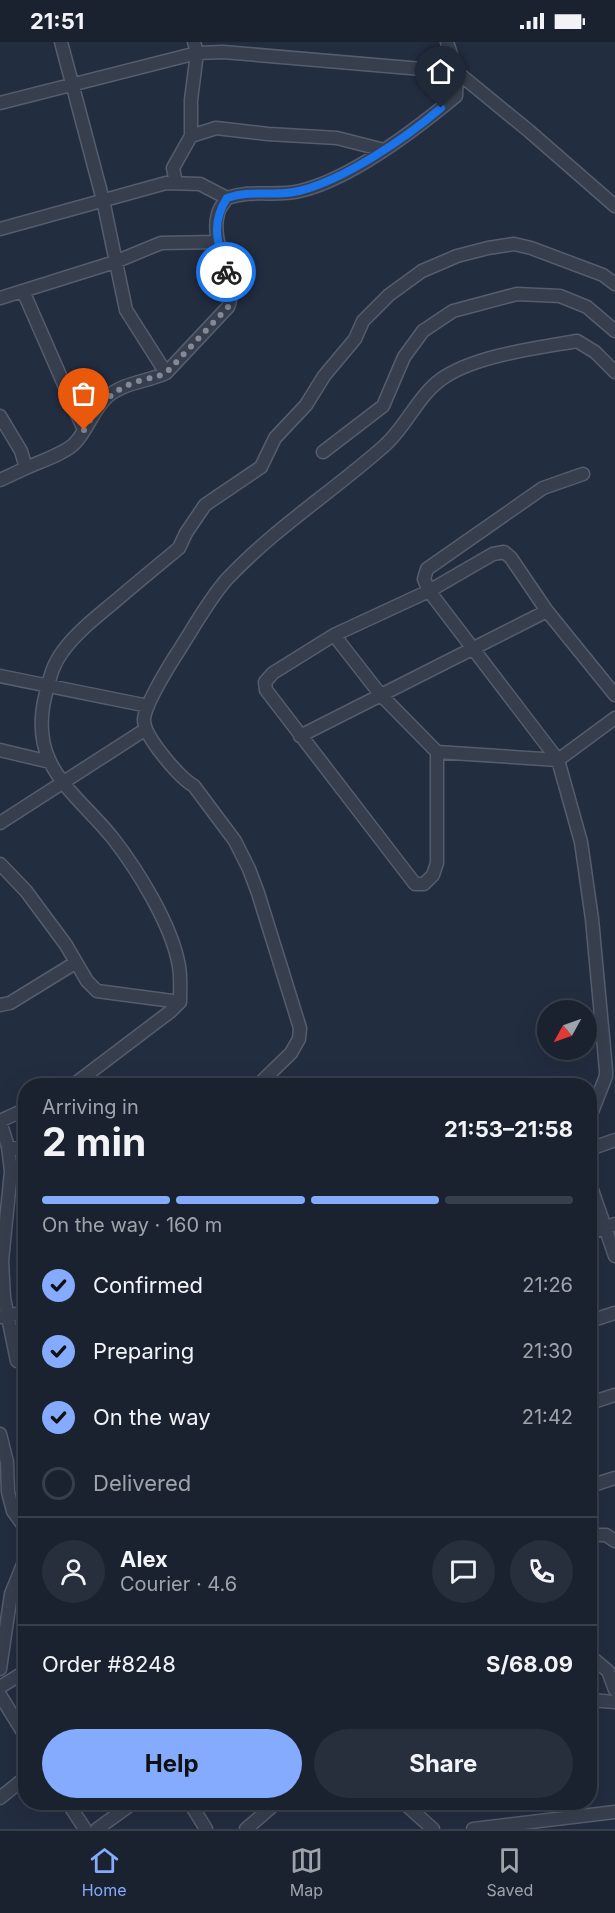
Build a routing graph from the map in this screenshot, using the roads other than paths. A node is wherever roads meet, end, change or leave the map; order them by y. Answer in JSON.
{"nodes":[{"id":1,"x":62,"y":42,"type":"edge"},
{"id":2,"x":447,"y":42,"type":"edge"},
{"id":3,"x":196,"y":47,"type":"edge"},
{"id":4,"x":457,"y":72,"type":"junction"},
{"id":5,"x":73,"y":84,"type":"junction"},
{"id":6,"x":0,"y":103,"type":"edge"},
{"id":7,"x":191,"y":136,"type":"junction"},
{"id":8,"x":384,"y":150,"type":"junction"},
{"id":9,"x":176,"y":183,"type":"junction"},
{"id":10,"x":227,"y":198,"type":"junction"},
{"id":11,"x":103,"y":200,"type":"junction"},
{"id":12,"x":615,"y":206,"type":"edge"},
{"id":13,"x":0,"y":229,"type":"edge"},
{"id":14,"x":218,"y":242,"type":"junction"},
{"id":15,"x":115,"y":262,"type":"junction"},
{"id":16,"x":615,"y":284,"type":"edge"},
{"id":17,"x":22,"y":291,"type":"junction"},
{"id":18,"x":0,"y":298,"type":"edge"},
{"id":19,"x":615,"y":331,"type":"edge"},
{"id":20,"x":615,"y":372,"type":"edge"},
{"id":21,"x":166,"y":373,"type":"junction"},
{"id":22,"x":0,"y":416,"type":"edge"},
{"id":23,"x":84,"y":430,"type":"junction"},
{"id":24,"x":323,"y":452,"type":"dead end"},
{"id":25,"x":26,"y":468,"type":"junction"},
{"id":26,"x":583,"y":474,"type":"dead end"},
{"id":27,"x":0,"y":480,"type":"edge"},
{"id":28,"x":429,"y":591,"type":"junction"},
{"id":29,"x":547,"y":611,"type":"junction"},
{"id":30,"x":334,"y":635,"type":"junction"},
{"id":31,"x":472,"y":648,"type":"junction"},
{"id":32,"x":0,"y":675,"type":"edge"},
{"id":33,"x":47,"y":687,"type":"junction"},
{"id":34,"x":380,"y":694,"type":"junction"},
{"id":35,"x":615,"y":695,"type":"edge"},
{"id":36,"x":148,"y":706,"type":"junction"},
{"id":37,"x":615,"y":718,"type":"edge"},
{"id":38,"x":146,"y":729,"type":"junction"},
{"id":39,"x":300,"y":736,"type":"junction"},
{"id":40,"x":0,"y":750,"type":"edge"},
{"id":41,"x":437,"y":752,"type":"junction"},
{"id":42,"x":558,"y":760,"type":"junction"},
{"id":43,"x":50,"y":762,"type":"junction"},
{"id":44,"x":63,"y":784,"type":"junction"},
{"id":45,"x":0,"y":823,"type":"edge"},
{"id":46,"x":0,"y":864,"type":"edge"},
{"id":47,"x":75,"y":963,"type":"junction"},
{"id":48,"x":180,"y":1002,"type":"junction"},
{"id":49,"x":0,"y":1005,"type":"edge"},
{"id":50,"x":83,"y":1078,"type":"edge"},
{"id":51,"x":265,"y":1078,"type":"edge"},
{"id":52,"x":597,"y":1099,"type":"edge"},
{"id":53,"x":18,"y":1113,"type":"edge"},
{"id":54,"x":0,"y":1121,"type":"edge"},
{"id":55,"x":615,"y":1140,"type":"edge"},
{"id":56,"x":597,"y":1146,"type":"edge"},
{"id":57,"x":8,"y":1147,"type":"junction"},
{"id":58,"x":18,"y":1149,"type":"edge"},
{"id":59,"x":597,"y":1199,"type":"edge"},
{"id":60,"x":610,"y":1226,"type":"edge"},
{"id":61,"x":615,"y":1256,"type":"edge"},
{"id":62,"x":615,"y":1313,"type":"edge"},
{"id":63,"x":4,"y":1317,"type":"edge"},
{"id":64,"x":597,"y":1319,"type":"edge"},
{"id":65,"x":17,"y":1361,"type":"dead end"},
{"id":66,"x":615,"y":1395,"type":"edge"},
{"id":67,"x":597,"y":1401,"type":"edge"},
{"id":68,"x":0,"y":1434,"type":"edge"},
{"id":69,"x":615,"y":1478,"type":"edge"},
{"id":70,"x":597,"y":1484,"type":"edge"},
{"id":71,"x":18,"y":1518,"type":"edge"},
{"id":72,"x":597,"y":1535,"type":"edge"},
{"id":73,"x":615,"y":1541,"type":"edge"},
{"id":74,"x":18,"y":1577,"type":"edge"},
{"id":75,"x":597,"y":1662,"type":"edge"},
{"id":76,"x":0,"y":1669,"type":"edge"},
{"id":77,"x":18,"y":1676,"type":"edge"},
{"id":78,"x":0,"y":1687,"type":"edge"},
{"id":79,"x":615,"y":1690,"type":"edge"},
{"id":80,"x":0,"y":1695,"type":"edge"},
{"id":81,"x":597,"y":1701,"type":"edge"},
{"id":82,"x":615,"y":1702,"type":"edge"},
{"id":83,"x":18,"y":1724,"type":"edge"},
{"id":84,"x":18,"y":1783,"type":"edge"},
{"id":85,"x":0,"y":1798,"type":"edge"},
{"id":86,"x":73,"y":1810,"type":"edge"},
{"id":87,"x":123,"y":1810,"type":"edge"},
{"id":88,"x":194,"y":1810,"type":"edge"},
{"id":89,"x":268,"y":1810,"type":"edge"},
{"id":90,"x":412,"y":1810,"type":"edge"},
{"id":91,"x":615,"y":1812,"type":"edge"},
{"id":92,"x":85,"y":1829,"type":"edge"},
{"id":93,"x":97,"y":1829,"type":"edge"},
{"id":94,"x":206,"y":1829,"type":"edge"},
{"id":95,"x":246,"y":1829,"type":"edge"},
{"id":96,"x":433,"y":1829,"type":"edge"},
{"id":97,"x":473,"y":1829,"type":"edge"}],
"edges":[{"from":1,"to":5,"type":"street"},
{"from":2,"to":4,"type":"street"},
{"from":3,"to":4,"type":"street"},
{"from":3,"to":5,"type":"street"},
{"from":3,"to":7,"type":"street"},
{"from":4,"to":8,"type":"street"},
{"from":4,"to":12,"type":"street"},
{"from":5,"to":6,"type":"street"},
{"from":5,"to":11,"type":"street"},
{"from":7,"to":8,"type":"street"},
{"from":7,"to":9,"type":"street"},
{"from":8,"to":10,"type":"street"},
{"from":9,"to":10,"type":"street"},
{"from":9,"to":11,"type":"street"},
{"from":10,"to":14,"type":"street"},
{"from":11,"to":13,"type":"street"},
{"from":11,"to":15,"type":"street"},
{"from":14,"to":15,"type":"street"},
{"from":14,"to":21,"type":"street"},
{"from":15,"to":17,"type":"street"},
{"from":15,"to":21,"type":"street"},
{"from":16,"to":33,"type":"street"},
{"from":17,"to":18,"type":"street"},
{"from":17,"to":23,"type":"street"},
{"from":19,"to":24,"type":"street"},
{"from":20,"to":36,"type":"street"},
{"from":21,"to":23,"type":"street"},
{"from":22,"to":25,"type":"street"},
{"from":23,"to":25,"type":"street"},
{"from":25,"to":27,"type":"street"},
{"from":26,"to":28,"type":"street"},
{"from":28,"to":29,"type":"street"},
{"from":28,"to":30,"type":"street"},
{"from":28,"to":31,"type":"street"},
{"from":29,"to":31,"type":"street"},
{"from":29,"to":35,"type":"street"},
{"from":30,"to":34,"type":"street"},
{"from":30,"to":39,"type":"street"},
{"from":31,"to":34,"type":"street"},
{"from":31,"to":42,"type":"street"},
{"from":32,"to":33,"type":"street"},
{"from":33,"to":36,"type":"street"},
{"from":33,"to":43,"type":"street"},
{"from":34,"to":39,"type":"street"},
{"from":34,"to":41,"type":"street"},
{"from":36,"to":38,"type":"street"},
{"from":37,"to":42,"type":"street"},
{"from":38,"to":44,"type":"street"},
{"from":38,"to":51,"type":"street"},
{"from":39,"to":41,"type":"street"},
{"from":40,"to":43,"type":"street"},
{"from":41,"to":42,"type":"street"},
{"from":42,"to":52,"type":"street"},
{"from":43,"to":44,"type":"street"},
{"from":44,"to":45,"type":"street"},
{"from":44,"to":48,"type":"street"},
{"from":46,"to":47,"type":"street"},
{"from":47,"to":48,"type":"street"},
{"from":47,"to":49,"type":"street"},
{"from":48,"to":50,"type":"street"},
{"from":53,"to":54,"type":"street"},
{"from":54,"to":57,"type":"street"},
{"from":55,"to":56,"type":"street"},
{"from":57,"to":58,"type":"street"},
{"from":57,"to":63,"type":"street"},
{"from":59,"to":60,"type":"street"},
{"from":60,"to":61,"type":"street"},
{"from":62,"to":64,"type":"street"},
{"from":63,"to":65,"type":"street"},
{"from":66,"to":67,"type":"street"},
{"from":68,"to":71,"type":"street"},
{"from":69,"to":70,"type":"street"},
{"from":72,"to":73,"type":"street"},
{"from":74,"to":76,"type":"street"},
{"from":75,"to":79,"type":"street"},
{"from":77,"to":78,"type":"street"},
{"from":80,"to":83,"type":"street"},
{"from":81,"to":82,"type":"street"},
{"from":84,"to":85,"type":"street"},
{"from":86,"to":92,"type":"street"},
{"from":87,"to":93,"type":"street"},
{"from":88,"to":94,"type":"street"},
{"from":89,"to":95,"type":"street"},
{"from":90,"to":96,"type":"street"},
{"from":91,"to":97,"type":"street"}]}
